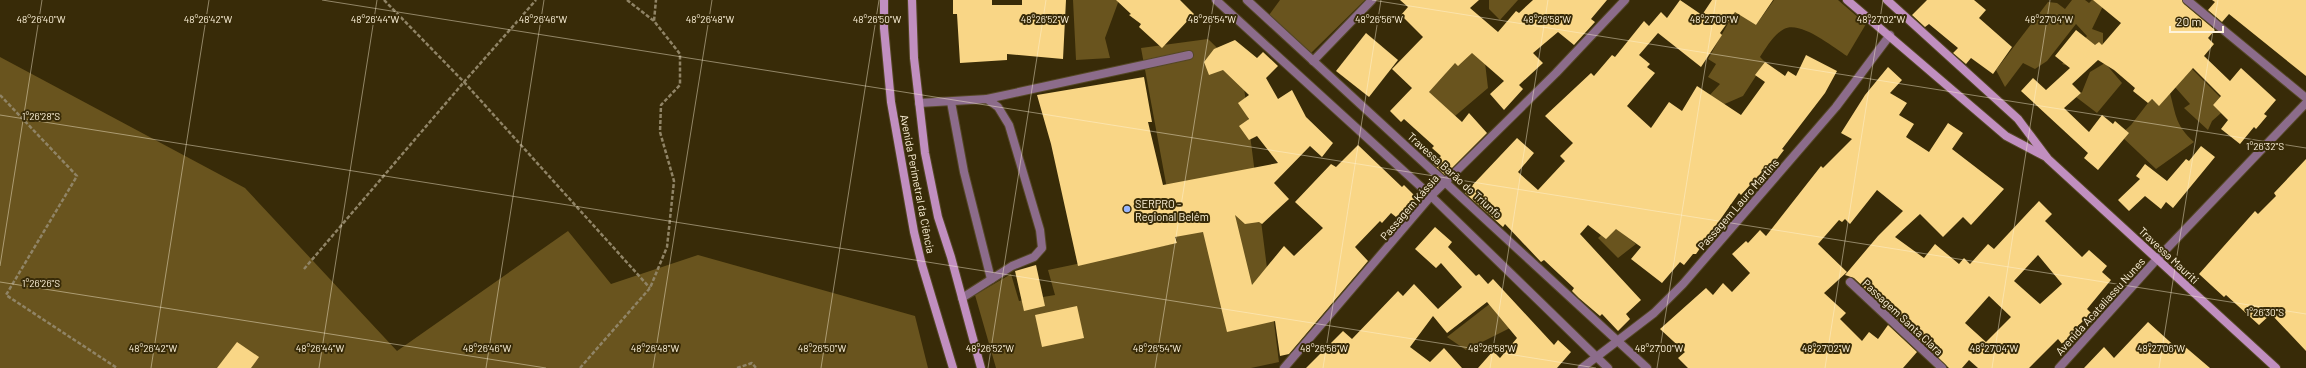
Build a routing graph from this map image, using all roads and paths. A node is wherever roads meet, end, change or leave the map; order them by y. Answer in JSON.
{"nodes":[{"id":1,"x":384,"y":0,"type":"edge"},
{"id":2,"x":536,"y":0,"type":"edge"},
{"id":3,"x":627,"y":0,"type":"edge"},
{"id":4,"x":656,"y":0,"type":"edge"},
{"id":5,"x":884,"y":0,"type":"edge"},
{"id":6,"x":912,"y":0,"type":"edge"},
{"id":7,"x":1216,"y":0,"type":"edge"},
{"id":8,"x":1247,"y":0,"type":"edge"},
{"id":9,"x":1372,"y":0,"type":"edge"},
{"id":10,"x":1625,"y":0,"type":"edge"},
{"id":11,"x":1846,"y":0,"type":"edge"},
{"id":12,"x":2187,"y":0,"type":"edge"},
{"id":13,"x":1890,"y":1,"type":"edge"},
{"id":14,"x":654,"y":21,"type":"junction"},
{"id":15,"x":1890,"y":35,"type":"junction"},
{"id":16,"x":1189,"y":55,"type":"dead end"},
{"id":17,"x":1312,"y":61,"type":"junction"},
{"id":18,"x":464,"y":82,"type":"junction"},
{"id":19,"x":0,"y":95,"type":"edge"},
{"id":20,"x":2306,"y":98,"type":"edge"},
{"id":21,"x":987,"y":99,"type":"junction"},
{"id":22,"x":951,"y":102,"type":"junction"},
{"id":23,"x":919,"y":103,"type":"junction"},
{"id":24,"x":2306,"y":103,"type":"edge"},
{"id":25,"x":2048,"y":159,"type":"junction"},
{"id":26,"x":1446,"y":181,"type":"junction"},
{"id":27,"x":1431,"y":196,"type":"junction"},
{"id":28,"x":2157,"y":259,"type":"junction"},
{"id":29,"x":304,"y":269,"type":"dead end"},
{"id":30,"x":991,"y":279,"type":"junction"},
{"id":31,"x":1850,"y":282,"type":"dead end"},
{"id":32,"x":650,"y":288,"type":"junction"},
{"id":33,"x":962,"y":298,"type":"junction"},
{"id":34,"x":1618,"y":341,"type":"junction"},
{"id":35,"x":1596,"y":357,"type":"junction"},
{"id":36,"x":118,"y":368,"type":"edge"},
{"id":37,"x":580,"y":368,"type":"edge"},
{"id":38,"x":737,"y":368,"type":"edge"},
{"id":39,"x":756,"y":368,"type":"edge"},
{"id":40,"x":954,"y":368,"type":"edge"},
{"id":41,"x":981,"y":368,"type":"edge"},
{"id":42,"x":1284,"y":368,"type":"edge"},
{"id":43,"x":1582,"y":368,"type":"edge"},
{"id":44,"x":1608,"y":368,"type":"edge"},
{"id":45,"x":1647,"y":368,"type":"edge"},
{"id":46,"x":1942,"y":368,"type":"edge"},
{"id":47,"x":2059,"y":368,"type":"edge"},
{"id":48,"x":2276,"y":368,"type":"edge"}],
"edges":[{"from":1,"to":18,"type":"path"},
{"from":2,"to":18,"type":"path"},
{"from":3,"to":14,"type":"path"},
{"from":4,"to":14,"type":"path"},
{"from":5,"to":40,"type":"main road","name":"Avenida Perimetral da Ciência"},
{"from":6,"to":23,"type":"main road","name":"Avenida Perimetral da Ciência"},
{"from":7,"to":27,"type":"street"},
{"from":8,"to":17,"type":"street","name":"Travessa Barão do Triunfo"},
{"from":9,"to":17,"type":"street"},
{"from":10,"to":26,"type":"street","name":"Passagem Kássia"},
{"from":11,"to":15,"type":"main road","name":"Travessa Mauriti"},
{"from":12,"to":20,"type":"street"},
{"from":13,"to":25,"type":"main road","name":"Travessa Mauriti"},
{"from":14,"to":32,"type":"path"},
{"from":15,"to":25,"type":"main road","name":"Travessa Mauriti"},
{"from":15,"to":34,"type":"street","name":"Passagem Lauro Martins"},
{"from":16,"to":21,"type":"street"},
{"from":17,"to":26,"type":"street","name":"Travessa Barão do Triunfo"},
{"from":18,"to":29,"type":"path"},
{"from":18,"to":32,"type":"path"},
{"from":19,"to":36,"type":"path"},
{"from":21,"to":22,"type":"street"},
{"from":21,"to":30,"type":"street"},
{"from":22,"to":23,"type":"street"},
{"from":22,"to":30,"type":"street"},
{"from":23,"to":33,"type":"main road","name":"Avenida Perimetral da Ciência"},
{"from":24,"to":28,"type":"street","name":"Avenida Acataliassu Nunes"},
{"from":25,"to":28,"type":"main road","name":"Travessa Mauriti"},
{"from":26,"to":27,"type":"street","name":"Passagem Kássia"},
{"from":26,"to":34,"type":"street","name":"Travessa Barão do Triunfo"},
{"from":27,"to":35,"type":"street"},
{"from":27,"to":42,"type":"street","name":"Passagem Kássia"},
{"from":28,"to":47,"type":"street","name":"Avenida Acataliassu Nunes"},
{"from":28,"to":48,"type":"main road","name":"Travessa Mauriti"},
{"from":30,"to":33,"type":"street"},
{"from":31,"to":46,"type":"street","name":"Passagem Santa Clara"},
{"from":32,"to":37,"type":"path"},
{"from":33,"to":41,"type":"main road","name":"Avenida Perimetral da Ciência"},
{"from":34,"to":35,"type":"street","name":"Passagem Lauro Martins"},
{"from":34,"to":45,"type":"street","name":"Travessa Barão do Triunfo"},
{"from":35,"to":43,"type":"street","name":"Passagem Lauro Martins"},
{"from":35,"to":44,"type":"street"},
{"from":38,"to":39,"type":"path"}]}
